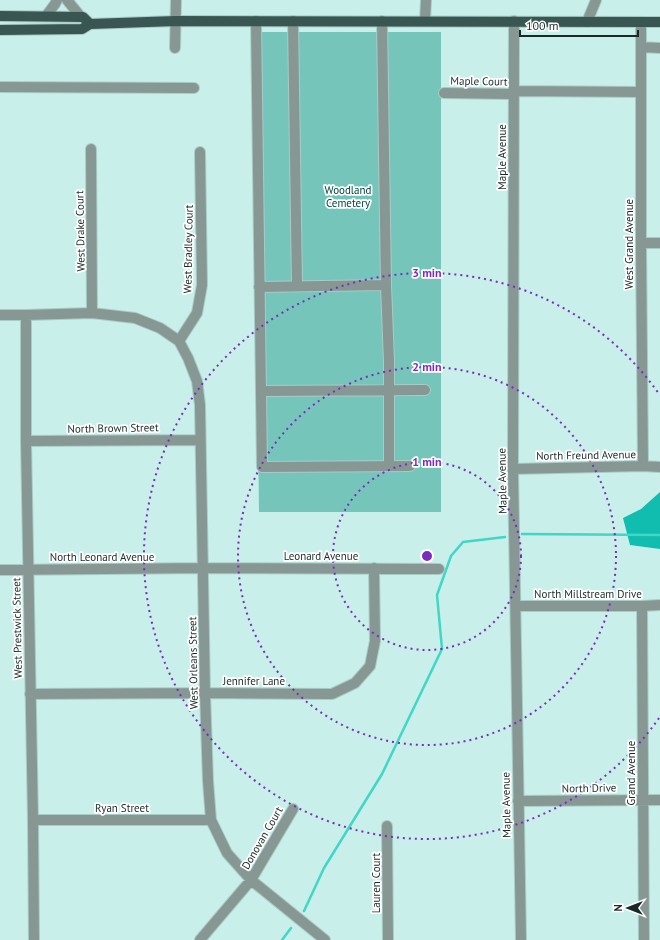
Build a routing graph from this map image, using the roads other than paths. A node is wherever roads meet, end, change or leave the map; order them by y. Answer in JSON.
{"nodes":[{"id":1,"x":57,"y":0,"type":"edge"},
{"id":2,"x":67,"y":0,"type":"edge"},
{"id":3,"x":176,"y":0,"type":"edge"},
{"id":4,"x":426,"y":0,"type":"edge"},
{"id":5,"x":596,"y":0,"type":"edge"},
{"id":6,"x":0,"y":16,"type":"edge"},
{"id":7,"x":46,"y":16,"type":"junction"},
{"id":8,"x":81,"y":17,"type":"junction"},
{"id":9,"x":176,"y":21,"type":"junction"},
{"id":10,"x":256,"y":21,"type":"junction"},
{"id":11,"x":293,"y":21,"type":"junction"},
{"id":12,"x":382,"y":21,"type":"junction"},
{"id":13,"x":425,"y":21,"type":"junction"},
{"id":14,"x":514,"y":21,"type":"junction"},
{"id":15,"x":587,"y":22,"type":"junction"},
{"id":16,"x":641,"y":22,"type":"junction"},
{"id":17,"x":660,"y":22,"type":"edge"},
{"id":18,"x":90,"y":24,"type":"junction"},
{"id":19,"x":0,"y":30,"type":"edge"},
{"id":20,"x":641,"y":47,"type":"junction"},
{"id":21,"x":175,"y":48,"type":"dead end"},
{"id":22,"x":660,"y":48,"type":"edge"},
{"id":23,"x":0,"y":87,"type":"edge"},
{"id":24,"x":194,"y":88,"type":"dead end"},
{"id":25,"x":514,"y":92,"type":"junction"},
{"id":26,"x":641,"y":92,"type":"junction"},
{"id":27,"x":444,"y":93,"type":"dead end"},
{"id":28,"x":91,"y":149,"type":"dead end"},
{"id":29,"x":200,"y":152,"type":"dead end"},
{"id":30,"x":641,"y":243,"type":"junction"},
{"id":31,"x":660,"y":243,"type":"edge"},
{"id":32,"x":386,"y":285,"type":"junction"},
{"id":33,"x":297,"y":286,"type":"junction"},
{"id":34,"x":259,"y":287,"type":"junction"},
{"id":35,"x":92,"y":313,"type":"junction"},
{"id":36,"x":0,"y":315,"type":"edge"},
{"id":37,"x":26,"y":315,"type":"junction"},
{"id":38,"x":179,"y":341,"type":"junction"},
{"id":39,"x":425,"y":390,"type":"dead end"},
{"id":40,"x":261,"y":391,"type":"junction"},
{"id":41,"x":389,"y":391,"type":"junction"},
{"id":42,"x":200,"y":440,"type":"junction"},
{"id":43,"x":26,"y":441,"type":"junction"},
{"id":44,"x":389,"y":466,"type":"junction"},
{"id":45,"x":410,"y":466,"type":"dead end"},
{"id":46,"x":643,"y":466,"type":"junction"},
{"id":47,"x":660,"y":467,"type":"edge"},
{"id":48,"x":513,"y":469,"type":"junction"},
{"id":49,"x":204,"y":568,"type":"junction"},
{"id":50,"x":374,"y":568,"type":"junction"},
{"id":51,"x":439,"y":569,"type":"dead end"},
{"id":52,"x":0,"y":570,"type":"edge"},
{"id":53,"x":28,"y":570,"type":"junction"},
{"id":54,"x":660,"y":605,"type":"edge"},
{"id":55,"x":516,"y":606,"type":"junction"},
{"id":56,"x":642,"y":606,"type":"junction"},
{"id":57,"x":205,"y":693,"type":"junction"},
{"id":58,"x":30,"y":694,"type":"junction"},
{"id":59,"x":643,"y":800,"type":"junction"},
{"id":60,"x":660,"y":800,"type":"edge"},
{"id":61,"x":518,"y":801,"type":"junction"},
{"id":62,"x":293,"y":809,"type":"dead end"},
{"id":63,"x":33,"y":820,"type":"junction"},
{"id":64,"x":211,"y":820,"type":"junction"},
{"id":65,"x":387,"y":826,"type":"dead end"},
{"id":66,"x":252,"y":880,"type":"junction"},
{"id":67,"x":34,"y":940,"type":"edge"},
{"id":68,"x":200,"y":940,"type":"edge"},
{"id":69,"x":325,"y":940,"type":"edge"},
{"id":70,"x":388,"y":940,"type":"edge"},
{"id":71,"x":521,"y":940,"type":"edge"},
{"id":72,"x":644,"y":940,"type":"edge"}],
"edges":[{"from":1,"to":7,"type":"street"},
{"from":2,"to":8,"type":"street"},
{"from":3,"to":9,"type":"street"},
{"from":4,"to":13,"type":"street"},
{"from":5,"to":15,"type":"street"},
{"from":6,"to":7,"type":"main road"},
{"from":7,"to":8,"type":"main road"},
{"from":8,"to":18,"type":"main road"},
{"from":9,"to":10,"type":"main road"},
{"from":9,"to":18,"type":"main road"},
{"from":9,"to":21,"type":"street"},
{"from":10,"to":11,"type":"main road"},
{"from":10,"to":34,"type":"street"},
{"from":11,"to":12,"type":"main road"},
{"from":11,"to":33,"type":"street"},
{"from":12,"to":13,"type":"main road"},
{"from":12,"to":32,"type":"street"},
{"from":13,"to":14,"type":"main road"},
{"from":14,"to":15,"type":"main road"},
{"from":14,"to":25,"type":"street","name":"Maple Avenue"},
{"from":15,"to":16,"type":"main road"},
{"from":16,"to":17,"type":"main road"},
{"from":16,"to":20,"type":"street","name":"West Grand Avenue"},
{"from":18,"to":19,"type":"main road"},
{"from":20,"to":22,"type":"street"},
{"from":20,"to":26,"type":"street","name":"West Grand Avenue"},
{"from":23,"to":24,"type":"street"},
{"from":25,"to":26,"type":"street","name":"Maple Court"},
{"from":25,"to":27,"type":"street","name":"Maple Court"},
{"from":25,"to":48,"type":"street","name":"Maple Avenue"},
{"from":26,"to":30,"type":"street","name":"West Grand Avenue"},
{"from":28,"to":35,"type":"street","name":"West Drake Court"},
{"from":29,"to":38,"type":"street","name":"West Bradley Court"},
{"from":30,"to":31,"type":"street"},
{"from":30,"to":46,"type":"street","name":"West Grand Avenue"},
{"from":32,"to":33,"type":"street"},
{"from":32,"to":41,"type":"street"},
{"from":33,"to":34,"type":"street"},
{"from":34,"to":40,"type":"street"},
{"from":35,"to":37,"type":"street"},
{"from":35,"to":38,"type":"street"},
{"from":36,"to":37,"type":"street"},
{"from":37,"to":43,"type":"street","name":"West Prestwick Street"},
{"from":38,"to":42,"type":"street","name":"West Orleans Street"},
{"from":39,"to":41,"type":"street"},
{"from":40,"to":41,"type":"street"},
{"from":40,"to":44,"type":"street"},
{"from":41,"to":44,"type":"street"},
{"from":42,"to":43,"type":"street","name":"North Brown Street"},
{"from":42,"to":49,"type":"street","name":"West Orleans Street"},
{"from":43,"to":53,"type":"street","name":"West Prestwick Street"},
{"from":44,"to":45,"type":"street"},
{"from":46,"to":47,"type":"street","name":"North Freund Avenue"},
{"from":46,"to":48,"type":"street","name":"North Freund Avenue"},
{"from":48,"to":55,"type":"street","name":"Maple Avenue"},
{"from":49,"to":50,"type":"street","name":"Leonard Avenue"},
{"from":49,"to":53,"type":"street","name":"North Leonard Avenue"},
{"from":49,"to":57,"type":"street","name":"West Orleans Street"},
{"from":50,"to":51,"type":"street","name":"Leonard Avenue"},
{"from":50,"to":57,"type":"street","name":"Jennifer Lane"},
{"from":52,"to":53,"type":"street","name":"North Leonard Avenue"},
{"from":53,"to":58,"type":"street","name":"West Prestwick Street"},
{"from":54,"to":56,"type":"street","name":"North Millstream Drive"},
{"from":55,"to":56,"type":"street","name":"North Millstream Drive"},
{"from":55,"to":61,"type":"street","name":"Maple Avenue"},
{"from":56,"to":59,"type":"street","name":"Grand Avenue"},
{"from":57,"to":58,"type":"street","name":"Jennifer Lane"},
{"from":57,"to":64,"type":"street","name":"West Orleans Street"},
{"from":58,"to":63,"type":"street","name":"West Prestwick Street"},
{"from":59,"to":60,"type":"street","name":"North Drive"},
{"from":59,"to":61,"type":"street","name":"North Drive"},
{"from":59,"to":72,"type":"street","name":"Grand Avenue"},
{"from":61,"to":71,"type":"street","name":"Maple Avenue"},
{"from":62,"to":66,"type":"street","name":"Donovan Court"},
{"from":63,"to":64,"type":"street","name":"Ryan Street"},
{"from":63,"to":67,"type":"street","name":"West Prestwick Street"},
{"from":64,"to":66,"type":"street","name":"West Orleans Street"},
{"from":65,"to":70,"type":"street","name":"Lauren Court"},
{"from":66,"to":68,"type":"street","name":"Donovan Court"},
{"from":66,"to":69,"type":"street","name":"West Orleans Street"}]}
